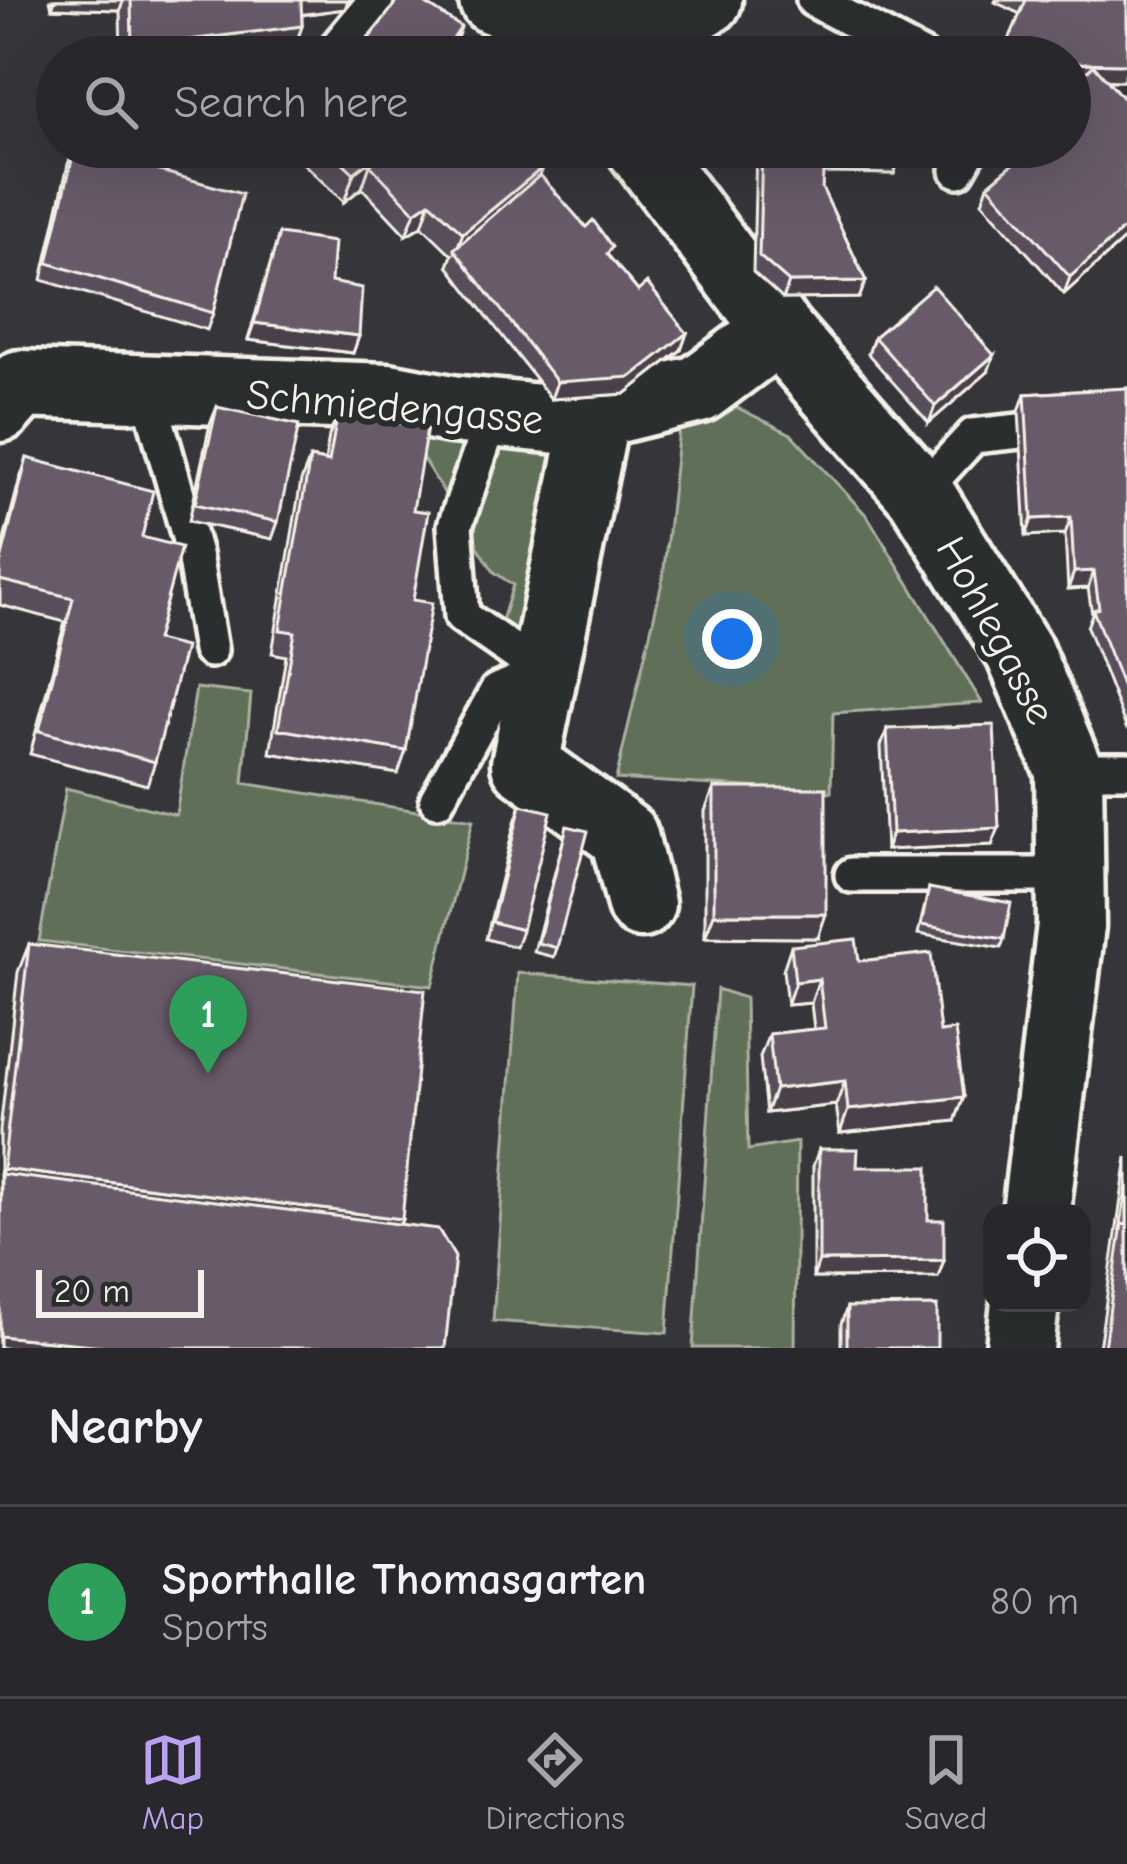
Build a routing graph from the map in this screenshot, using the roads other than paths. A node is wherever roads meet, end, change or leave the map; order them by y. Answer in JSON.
{"nodes":[{"id":1,"x":376,"y":0,"type":"edge"},
{"id":2,"x":493,"y":0,"type":"edge"},
{"id":3,"x":708,"y":0,"type":"edge"},
{"id":4,"x":814,"y":0,"type":"edge"},
{"id":5,"x":346,"y":36,"type":"edge"},
{"id":6,"x":568,"y":36,"type":"edge"},
{"id":7,"x":614,"y":36,"type":"edge"},
{"id":8,"x":882,"y":36,"type":"edge"},
{"id":9,"x":656,"y":168,"type":"edge"},
{"id":10,"x":778,"y":330,"type":"junction"},
{"id":11,"x":7,"y":388,"type":"edge"},
{"id":12,"x":147,"y":388,"type":"junction"},
{"id":13,"x":493,"y":413,"type":"junction"},
{"id":14,"x":596,"y":415,"type":"junction"},
{"id":15,"x":1020,"y":431,"type":"edge"},
{"id":16,"x":920,"y":493,"type":"junction"},
{"id":17,"x":210,"y":650,"type":"dead end"},
{"id":18,"x":544,"y":672,"type":"junction"},
{"id":19,"x":1098,"y":770,"type":"edge"},
{"id":20,"x":436,"y":800,"type":"dead end"},
{"id":21,"x":852,"y":875,"type":"dead end"},
{"id":22,"x":1070,"y":875,"type":"junction"},
{"id":23,"x":640,"y":904,"type":"dead end"},
{"id":24,"x":1037,"y":1204,"type":"edge"},
{"id":25,"x":1024,"y":1312,"type":"edge"},
{"id":26,"x":1020,"y":1348,"type":"edge"}],
"edges":[{"from":1,"to":5,"type":"lane"},
{"from":2,"to":6,"type":"street"},
{"from":3,"to":7,"type":"street"},
{"from":4,"to":8,"type":"lane"},
{"from":9,"to":10,"type":"street","name":"Hohlegasse"},
{"from":10,"to":14,"type":"street","name":"Schmiedengasse"},
{"from":10,"to":16,"type":"street","name":"Hohlegasse"},
{"from":11,"to":12,"type":"street","name":"Schmiedengasse"},
{"from":12,"to":13,"type":"street","name":"Schmiedengasse"},
{"from":12,"to":17,"type":"lane"},
{"from":13,"to":14,"type":"street","name":"Schmiedengasse"},
{"from":13,"to":18,"type":"lane"},
{"from":14,"to":18,"type":"street"},
{"from":15,"to":16,"type":"lane"},
{"from":16,"to":19,"type":"street","name":"Hohlegasse"},
{"from":18,"to":20,"type":"lane"},
{"from":18,"to":23,"type":"street"},
{"from":19,"to":22,"type":"street","name":"Hohlegasse"},
{"from":21,"to":22,"type":"lane"},
{"from":22,"to":24,"type":"street","name":"Hohlegasse"},
{"from":25,"to":26,"type":"street"}]}
